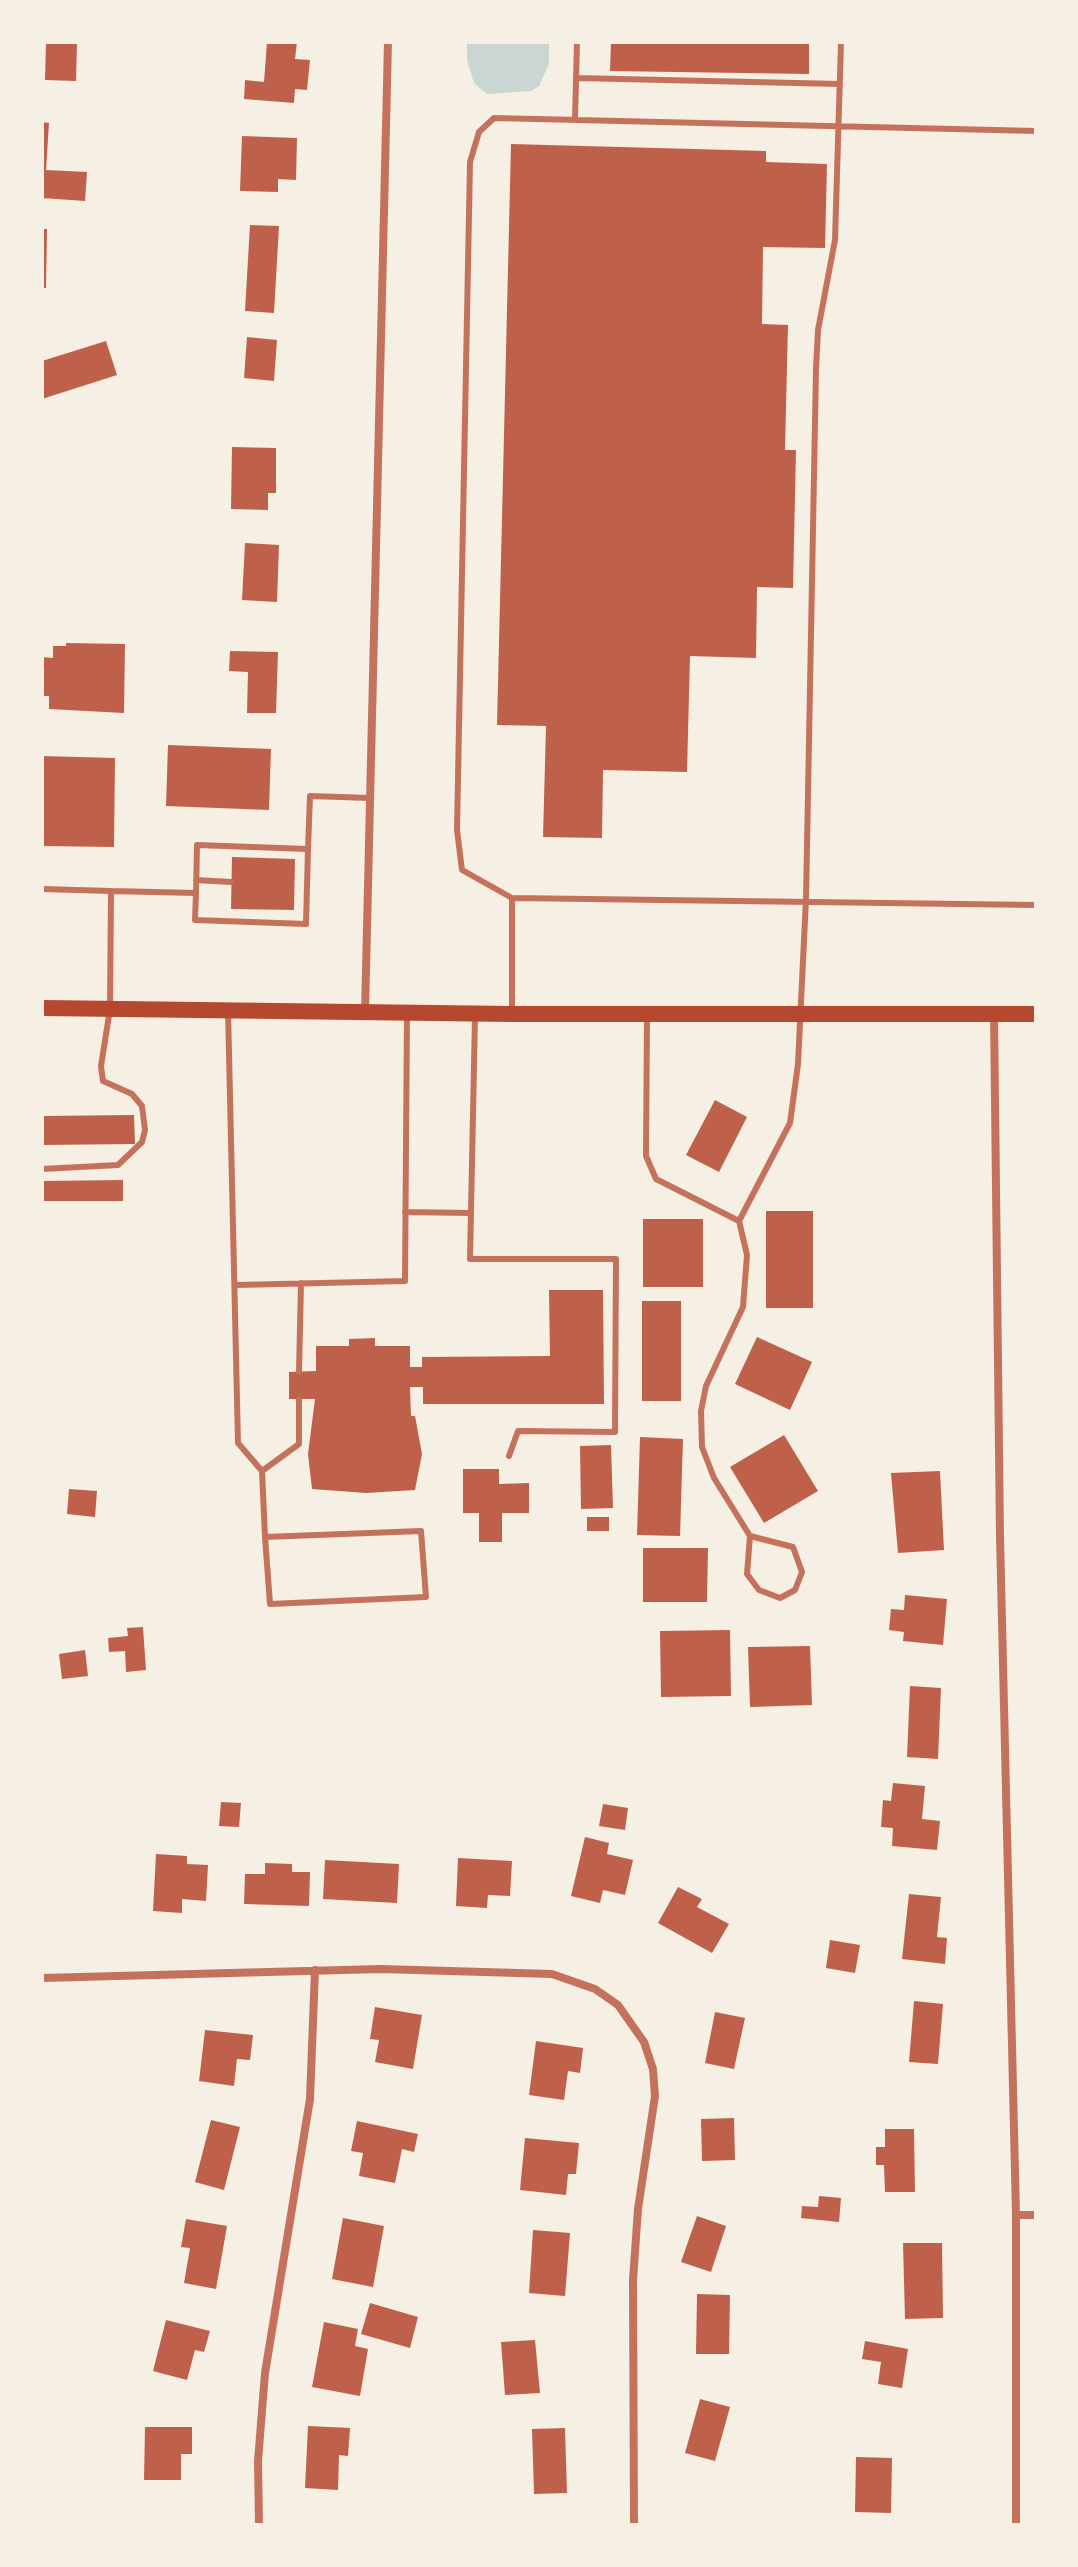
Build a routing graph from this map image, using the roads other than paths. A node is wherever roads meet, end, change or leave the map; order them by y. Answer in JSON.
{"nodes":[{"id":1,"x":388,"y":42,"type":"edge"},
{"id":2,"x":577,"y":42,"type":"edge"},
{"id":3,"x":841,"y":42,"type":"edge"},
{"id":4,"x":576,"y":78,"type":"junction"},
{"id":5,"x":840,"y":84,"type":"junction"},
{"id":6,"x":575,"y":119,"type":"junction"},
{"id":7,"x":839,"y":126,"type":"junction"},
{"id":8,"x":1036,"y":131,"type":"edge"},
{"id":9,"x":370,"y":798,"type":"junction"},
{"id":10,"x":308,"y":849,"type":"junction"},
{"id":11,"x":196,"y":880,"type":"junction"},
{"id":12,"x":231,"y":882,"type":"dead end"},
{"id":13,"x":295,"y":885,"type":"dead end"},
{"id":14,"x":307,"y":885,"type":"junction"},
{"id":15,"x":42,"y":889,"type":"edge"},
{"id":16,"x":111,"y":891,"type":"junction"},
{"id":17,"x":196,"y":893,"type":"junction"},
{"id":18,"x":512,"y":898,"type":"junction"},
{"id":19,"x":806,"y":899,"type":"junction"},
{"id":20,"x":1036,"y":905,"type":"edge"},
{"id":21,"x":42,"y":1008,"type":"edge"},
{"id":22,"x":110,"y":1009,"type":"junction"},
{"id":23,"x":228,"y":1010,"type":"junction"},
{"id":24,"x":365,"y":1012,"type":"junction"},
{"id":25,"x":407,"y":1012,"type":"junction"},
{"id":26,"x":475,"y":1013,"type":"junction"},
{"id":27,"x":512,"y":1014,"type":"junction"},
{"id":28,"x":994,"y":1014,"type":"junction"},
{"id":29,"x":1036,"y":1014,"type":"edge"},
{"id":30,"x":647,"y":1015,"type":"junction"},
{"id":31,"x":801,"y":1015,"type":"junction"},
{"id":32,"x":42,"y":1169,"type":"edge"},
{"id":33,"x":405,"y":1212,"type":"junction"},
{"id":34,"x":471,"y":1213,"type":"junction"},
{"id":35,"x":739,"y":1221,"type":"junction"},
{"id":36,"x":301,"y":1283,"type":"junction"},
{"id":37,"x":237,"y":1285,"type":"junction"},
{"id":38,"x":299,"y":1372,"type":"dead end"},
{"id":39,"x":299,"y":1399,"type":"dead end"},
{"id":40,"x":509,"y":1456,"type":"dead end"},
{"id":41,"x":262,"y":1471,"type":"junction"},
{"id":42,"x":750,"y":1536,"type":"junction"},
{"id":43,"x":265,"y":1537,"type":"junction"},
{"id":44,"x":315,"y":1970,"type":"junction"},
{"id":45,"x":42,"y":1978,"type":"edge"},
{"id":46,"x":1016,"y":2215,"type":"junction"},
{"id":47,"x":1036,"y":2215,"type":"edge"},
{"id":48,"x":259,"y":2525,"type":"edge"},
{"id":49,"x":634,"y":2525,"type":"edge"},
{"id":50,"x":1016,"y":2525,"type":"edge"}],
"edges":[{"from":1,"to":9,"type":"street"},
{"from":2,"to":4,"type":"lane"},
{"from":3,"to":5,"type":"lane"},
{"from":4,"to":5,"type":"lane"},
{"from":4,"to":6,"type":"lane"},
{"from":5,"to":7,"type":"lane"},
{"from":6,"to":7,"type":"lane"},
{"from":6,"to":18,"type":"lane"},
{"from":7,"to":8,"type":"lane"},
{"from":7,"to":19,"type":"lane"},
{"from":9,"to":10,"type":"lane"},
{"from":9,"to":24,"type":"street"},
{"from":10,"to":11,"type":"lane"},
{"from":10,"to":14,"type":"lane"},
{"from":11,"to":12,"type":"lane"},
{"from":11,"to":17,"type":"lane"},
{"from":13,"to":14,"type":"lane"},
{"from":14,"to":17,"type":"lane"},
{"from":15,"to":16,"type":"lane"},
{"from":16,"to":17,"type":"lane"},
{"from":16,"to":22,"type":"lane"},
{"from":18,"to":19,"type":"lane"},
{"from":18,"to":27,"type":"lane"},
{"from":19,"to":20,"type":"lane"},
{"from":19,"to":31,"type":"lane"},
{"from":21,"to":22,"type":"main road"},
{"from":22,"to":23,"type":"main road"},
{"from":22,"to":32,"type":"lane"},
{"from":23,"to":24,"type":"main road"},
{"from":23,"to":37,"type":"lane"},
{"from":24,"to":25,"type":"main road"},
{"from":25,"to":26,"type":"main road"},
{"from":25,"to":33,"type":"lane"},
{"from":26,"to":27,"type":"main road"},
{"from":26,"to":34,"type":"lane"},
{"from":27,"to":30,"type":"main road"},
{"from":28,"to":29,"type":"main road"},
{"from":28,"to":31,"type":"main road"},
{"from":28,"to":46,"type":"street"},
{"from":30,"to":31,"type":"main road"},
{"from":30,"to":35,"type":"lane"},
{"from":31,"to":35,"type":"lane"},
{"from":33,"to":34,"type":"lane"},
{"from":33,"to":36,"type":"lane"},
{"from":34,"to":40,"type":"lane"},
{"from":35,"to":42,"type":"lane"},
{"from":36,"to":37,"type":"lane"},
{"from":36,"to":38,"type":"lane"},
{"from":37,"to":41,"type":"lane"},
{"from":39,"to":41,"type":"lane"},
{"from":41,"to":43,"type":"lane"},
{"from":42,"to":42,"type":"lane"},
{"from":43,"to":43,"type":"lane"},
{"from":44,"to":45,"type":"street"},
{"from":44,"to":48,"type":"street"},
{"from":44,"to":49,"type":"street"},
{"from":46,"to":47,"type":"street"},
{"from":46,"to":50,"type":"street"}]}
